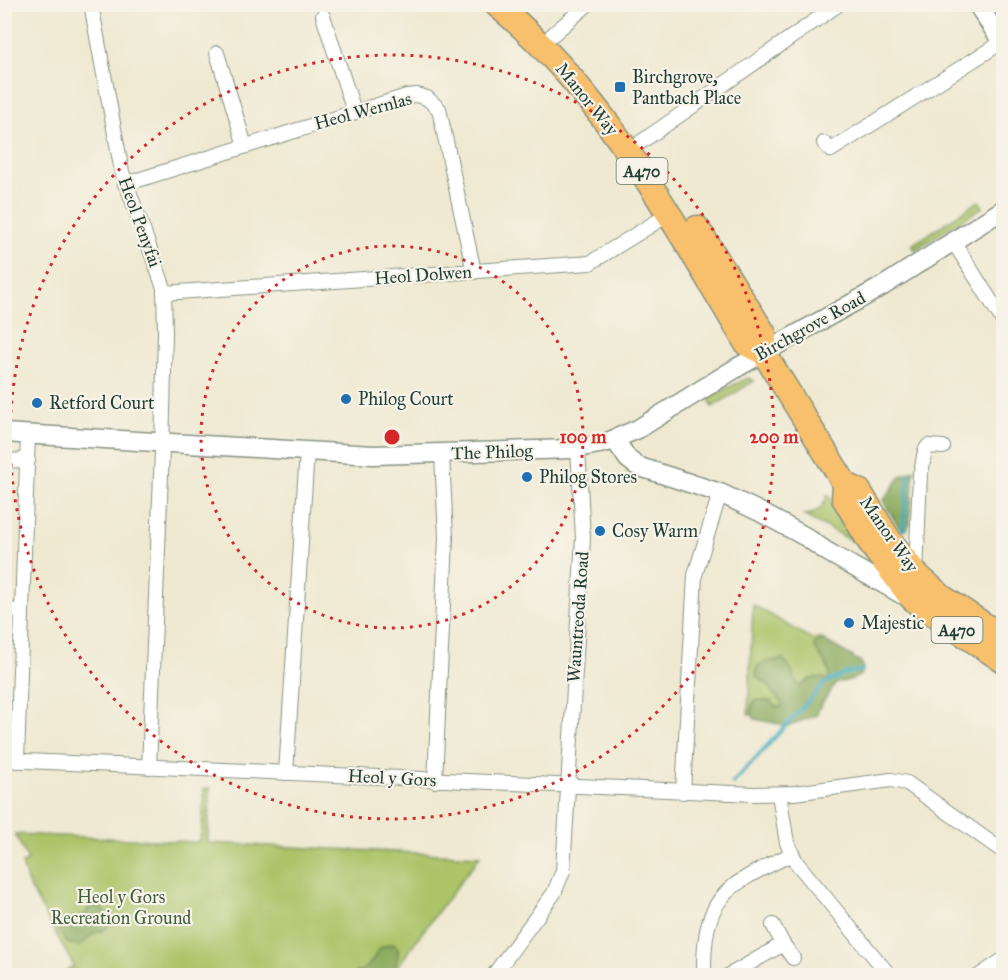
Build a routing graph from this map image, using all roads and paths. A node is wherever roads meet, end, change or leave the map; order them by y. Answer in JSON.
{"nodes":[{"id":1,"x":91,"y":4,"type":"edge"},
{"id":2,"x":496,"y":4,"type":"edge"},
{"id":3,"x":519,"y":4,"type":"edge"},
{"id":4,"x":588,"y":4,"type":"edge"},
{"id":5,"x":839,"y":4,"type":"edge"},
{"id":6,"x":977,"y":4,"type":"edge"},
{"id":7,"x":323,"y":16,"type":"dead end"},
{"id":8,"x":552,"y":36,"type":"junction"},
{"id":9,"x":1003,"y":44,"type":"edge"},
{"id":10,"x":217,"y":53,"type":"dead end"},
{"id":11,"x":354,"y":111,"type":"junction"},
{"id":12,"x":640,"y":142,"type":"junction"},
{"id":13,"x":824,"y":143,"type":"dead end"},
{"id":14,"x":246,"y":146,"type":"junction"},
{"id":15,"x":125,"y":184,"type":"junction"},
{"id":16,"x":1004,"y":208,"type":"edge"},
{"id":17,"x":669,"y":214,"type":"junction"},
{"id":18,"x":953,"y":241,"type":"junction"},
{"id":19,"x":474,"y":272,"type":"junction"},
{"id":20,"x":164,"y":293,"type":"junction"},
{"id":21,"x":1004,"y":322,"type":"edge"},
{"id":22,"x":764,"y":353,"type":"junction"},
{"id":23,"x":4,"y":433,"type":"edge"},
{"id":24,"x":28,"y":434,"type":"junction"},
{"id":25,"x":615,"y":440,"type":"junction"},
{"id":26,"x":162,"y":442,"type":"junction"},
{"id":27,"x":943,"y":447,"type":"dead end"},
{"id":28,"x":579,"y":448,"type":"junction"},
{"id":29,"x":307,"y":452,"type":"junction"},
{"id":30,"x":442,"y":454,"type":"junction"},
{"id":31,"x":4,"y":460,"type":"edge"},
{"id":32,"x":28,"y":461,"type":"junction"},
{"id":33,"x":844,"y":484,"type":"junction"},
{"id":34,"x":720,"y":494,"type":"junction"},
{"id":35,"x":917,"y":529,"type":"junction"},
{"id":36,"x":890,"y":541,"type":"junction"},
{"id":37,"x":919,"y":586,"type":"junction"},
{"id":38,"x":4,"y":610,"type":"edge"},
{"id":39,"x":22,"y":611,"type":"junction"},
{"id":40,"x":1004,"y":638,"type":"edge"},
{"id":41,"x":1004,"y":661,"type":"edge"},
{"id":42,"x":11,"y":760,"type":"edge"},
{"id":43,"x":149,"y":767,"type":"junction"},
{"id":44,"x":286,"y":773,"type":"junction"},
{"id":45,"x":435,"y":781,"type":"junction"},
{"id":46,"x":568,"y":786,"type":"junction"},
{"id":47,"x":683,"y":792,"type":"junction"},
{"id":48,"x":779,"y":794,"type":"junction"},
{"id":49,"x":1004,"y":852,"type":"edge"},
{"id":50,"x":792,"y":854,"type":"junction"},
{"id":51,"x":772,"y":925,"type":"dead end"},
{"id":52,"x":783,"y":944,"type":"junction"},
{"id":53,"x":793,"y":958,"type":"dead end"},
{"id":54,"x":1004,"y":959,"type":"edge"},
{"id":55,"x":494,"y":975,"type":"edge"},
{"id":56,"x":704,"y":975,"type":"edge"},
{"id":57,"x":728,"y":975,"type":"edge"},
{"id":58,"x":890,"y":975,"type":"edge"},
{"id":59,"x":979,"y":975,"type":"edge"}],
"edges":[{"from":1,"to":15,"type":"street","name":"Heol Penyfai"},
{"from":2,"to":17,"type":"highway","name":"Manor Way","number":"A470"},
{"from":3,"to":8,"type":"highway","name":"Manor Way","number":"A470"},
{"from":4,"to":8,"type":"street"},
{"from":5,"to":12,"type":"street"},
{"from":6,"to":9,"type":"street"},
{"from":7,"to":11,"type":"street"},
{"from":8,"to":12,"type":"highway","name":"Manor Way","number":"A470"},
{"from":9,"to":13,"type":"street"},
{"from":10,"to":14,"type":"street"},
{"from":11,"to":14,"type":"street","name":"Heol Wernlas"},
{"from":11,"to":19,"type":"street","name":"Heol Wernlas"},
{"from":12,"to":22,"type":"highway","name":"Manor Way","number":"A470"},
{"from":14,"to":15,"type":"street","name":"Heol Wernlas"},
{"from":15,"to":20,"type":"street","name":"Heol Penyfai"},
{"from":16,"to":18,"type":"street","name":"Birchgrove Road"},
{"from":17,"to":19,"type":"street","name":"Heol Dolwen"},
{"from":17,"to":22,"type":"highway","name":"Manor Way","number":"A470"},
{"from":18,"to":21,"type":"street"},
{"from":18,"to":22,"type":"street","name":"Birchgrove Road"},
{"from":19,"to":20,"type":"street","name":"Heol Dolwen"},
{"from":20,"to":26,"type":"street","name":"Heol Penyfai"},
{"from":22,"to":25,"type":"street","name":"Birchgrove Road"},
{"from":22,"to":33,"type":"highway","name":"Manor Way","number":"A470"},
{"from":23,"to":24,"type":"street","name":"The Philog"},
{"from":24,"to":26,"type":"street","name":"The Philog"},
{"from":24,"to":32,"type":"street"},
{"from":25,"to":28,"type":"street","name":"The Philog"},
{"from":25,"to":34,"type":"street"},
{"from":26,"to":29,"type":"street","name":"The Philog"},
{"from":26,"to":43,"type":"street","name":"Heol Penyfai"},
{"from":27,"to":35,"type":"street"},
{"from":28,"to":30,"type":"street","name":"The Philog"},
{"from":28,"to":46,"type":"street","name":"Wauntreoda Road"},
{"from":29,"to":30,"type":"street","name":"The Philog"},
{"from":29,"to":44,"type":"street"},
{"from":30,"to":45,"type":"street"},
{"from":31,"to":32,"type":"street"},
{"from":32,"to":39,"type":"street"},
{"from":33,"to":36,"type":"highway","name":"Manor Way","number":"A470"},
{"from":33,"to":37,"type":"highway","name":"Manor Way","number":"A470"},
{"from":34,"to":37,"type":"street"},
{"from":34,"to":47,"type":"street"},
{"from":35,"to":36,"type":"street"},
{"from":35,"to":37,"type":"street"},
{"from":36,"to":37,"type":"highway","name":"Manor Way","number":"A470"},
{"from":37,"to":40,"type":"highway","number":"A470"},
{"from":37,"to":41,"type":"highway","number":"A470"},
{"from":38,"to":39,"type":"street"},
{"from":39,"to":42,"type":"street"},
{"from":42,"to":43,"type":"street","name":"Heol y Gors"},
{"from":43,"to":44,"type":"street","name":"Heol y Gors"},
{"from":44,"to":45,"type":"street","name":"Heol y Gors"},
{"from":45,"to":46,"type":"street","name":"Heol y Gors"},
{"from":46,"to":47,"type":"street","name":"Heol y Gors"},
{"from":46,"to":55,"type":"street","name":"Wauntreoda Road"},
{"from":47,"to":48,"type":"street","name":"Heol y Gors"},
{"from":48,"to":49,"type":"street","name":"Heol y Gors"},
{"from":48,"to":50,"type":"street"},
{"from":50,"to":56,"type":"street"},
{"from":50,"to":58,"type":"street"},
{"from":51,"to":52,"type":"street"},
{"from":52,"to":53,"type":"street"},
{"from":52,"to":57,"type":"street"},
{"from":54,"to":59,"type":"street"}]}
